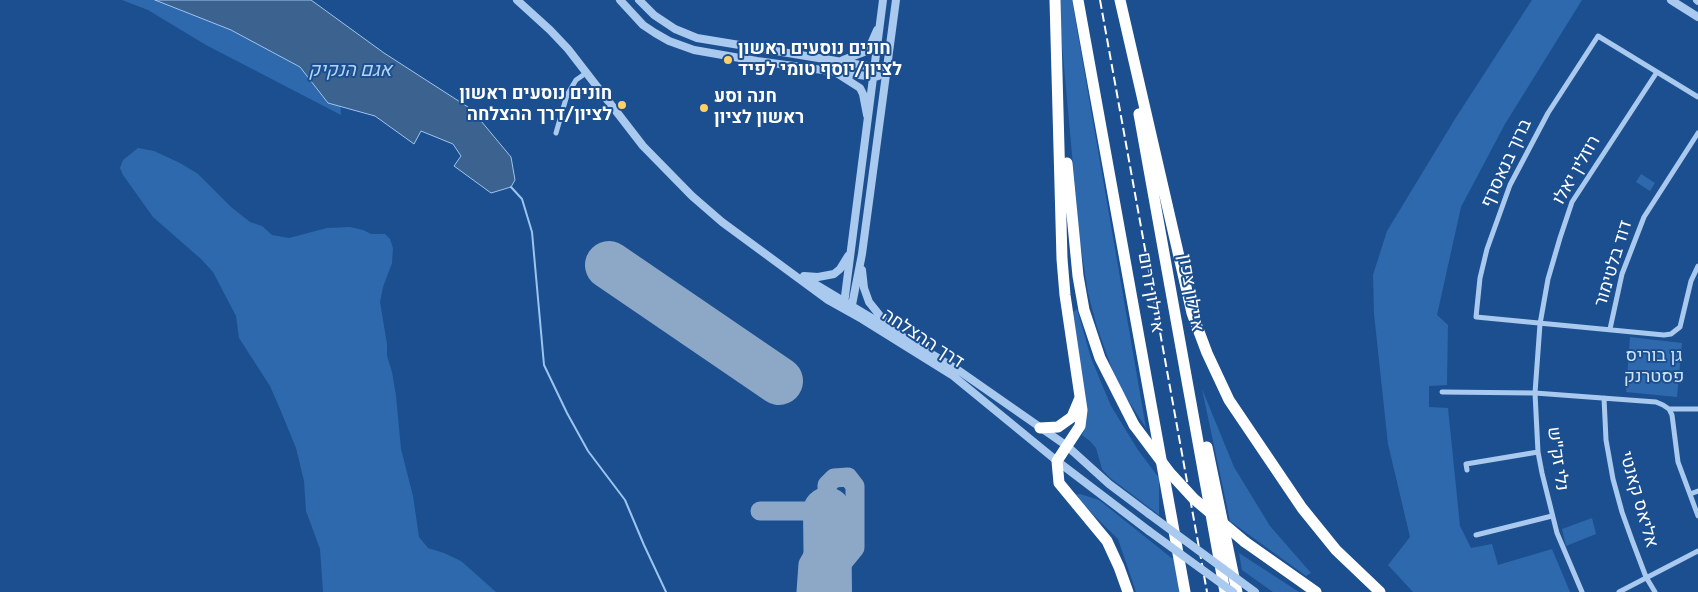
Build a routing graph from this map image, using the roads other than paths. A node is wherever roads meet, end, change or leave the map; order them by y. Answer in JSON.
{"nodes":[{"id":1,"x":518,"y":0,"type":"edge"},
{"id":2,"x":620,"y":0,"type":"edge"},
{"id":3,"x":639,"y":0,"type":"edge"},
{"id":4,"x":883,"y":0,"type":"edge"},
{"id":5,"x":896,"y":0,"type":"edge"},
{"id":6,"x":1055,"y":0,"type":"edge"},
{"id":7,"x":1078,"y":0,"type":"edge"},
{"id":8,"x":1120,"y":0,"type":"edge"},
{"id":9,"x":1671,"y":0,"type":"edge"},
{"id":10,"x":1698,"y":17,"type":"edge"},
{"id":11,"x":880,"y":24,"type":"junction"},
{"id":12,"x":840,"y":61,"type":"junction"},
{"id":13,"x":876,"y":66,"type":"junction"},
{"id":14,"x":834,"y":72,"type":"junction"},
{"id":15,"x":1657,"y":72,"type":"junction"},
{"id":16,"x":586,"y":73,"type":"junction"},
{"id":17,"x":887,"y":73,"type":"junction"},
{"id":18,"x":874,"y":77,"type":"junction"},
{"id":19,"x":1059,"y":82,"type":"junction"},
{"id":20,"x":1698,"y":97,"type":"edge"},
{"id":21,"x":868,"y":122,"type":"junction"},
{"id":22,"x":556,"y":133,"type":"dead end"},
{"id":23,"x":1698,"y":133,"type":"edge"},
{"id":24,"x":852,"y":248,"type":"junction"},
{"id":25,"x":764,"y":254,"type":"junction"},
{"id":26,"x":862,"y":254,"type":"junction"},
{"id":27,"x":1698,"y":266,"type":"edge"},
{"id":28,"x":799,"y":275,"type":"junction"},
{"id":29,"x":1692,"y":280,"type":"junction"},
{"id":30,"x":1698,"y":282,"type":"edge"},
{"id":31,"x":847,"y":307,"type":"junction"},
{"id":32,"x":1540,"y":324,"type":"junction"},
{"id":33,"x":891,"y":329,"type":"junction"},
{"id":34,"x":1610,"y":329,"type":"junction"},
{"id":35,"x":1182,"y":352,"type":"junction"},
{"id":36,"x":1442,"y":392,"type":"dead end"},
{"id":37,"x":1534,"y":393,"type":"junction"},
{"id":38,"x":1080,"y":397,"type":"junction"},
{"id":39,"x":1604,"y":398,"type":"junction"},
{"id":40,"x":1669,"y":409,"type":"junction"},
{"id":41,"x":1698,"y":409,"type":"edge"},
{"id":42,"x":1040,"y":428,"type":"junction"},
{"id":43,"x":1067,"y":446,"type":"junction"},
{"id":44,"x":1538,"y":452,"type":"junction"},
{"id":45,"x":1057,"y":461,"type":"junction"},
{"id":46,"x":1467,"y":470,"type":"dead end"},
{"id":47,"x":1698,"y":492,"type":"edge"},
{"id":48,"x":1690,"y":494,"type":"junction"},
{"id":49,"x":1552,"y":516,"type":"junction"},
{"id":50,"x":1698,"y":516,"type":"edge"},
{"id":51,"x":1476,"y":535,"type":"dead end"},
{"id":52,"x":1698,"y":551,"type":"edge"},
{"id":53,"x":1646,"y":577,"type":"junction"},
{"id":54,"x":1128,"y":592,"type":"edge"},
{"id":55,"x":1186,"y":592,"type":"edge"},
{"id":56,"x":1225,"y":592,"type":"edge"},
{"id":57,"x":1233,"y":592,"type":"edge"},
{"id":58,"x":1237,"y":592,"type":"edge"},
{"id":59,"x":1255,"y":592,"type":"edge"},
{"id":60,"x":1316,"y":592,"type":"edge"},
{"id":61,"x":1380,"y":592,"type":"edge"},
{"id":62,"x":1582,"y":592,"type":"edge"},
{"id":63,"x":1618,"y":592,"type":"edge"},
{"id":64,"x":1655,"y":592,"type":"edge"}],
"edges":[{"from":1,"to":16,"type":"street","name":"דרך ההצלחה"},
{"from":2,"to":14,"type":"street"},
{"from":3,"to":12,"type":"street"},
{"from":4,"to":11,"type":"street"},
{"from":5,"to":17,"type":"street"},
{"from":6,"to":19,"type":"highway"},
{"from":7,"to":55,"type":"highway","name":"איילון דרום"},
{"from":8,"to":35,"type":"highway","name":"איילון צפון"},
{"from":8,"to":61,"type":"highway"},
{"from":9,"to":10,"type":"street"},
{"from":11,"to":12,"type":"street"},
{"from":11,"to":13,"type":"street"},
{"from":12,"to":13,"type":"street"},
{"from":13,"to":17,"type":"street"},
{"from":13,"to":18,"type":"street"},
{"from":14,"to":18,"type":"street"},
{"from":14,"to":21,"type":"street"},
{"from":15,"to":20,"type":"street"},
{"from":15,"to":32,"type":"street","name":"רוזלין יאלו"},
{"from":15,"to":32,"type":"street","name":"ברוך בנאסרף"},
{"from":16,"to":22,"type":"street"},
{"from":16,"to":25,"type":"street","name":"דרך ההצלחה"},
{"from":17,"to":18,"type":"street"},
{"from":17,"to":26,"type":"street"},
{"from":18,"to":21,"type":"street"},
{"from":19,"to":38,"type":"highway"},
{"from":19,"to":60,"type":"highway","bridge":true},
{"from":21,"to":24,"type":"street"},
{"from":23,"to":34,"type":"street","name":"דוד בלטימור"},
{"from":24,"to":28,"type":"street"},
{"from":24,"to":31,"type":"street"},
{"from":25,"to":28,"type":"street","name":"דרך ההצלחה"},
{"from":25,"to":31,"type":"street","name":"דרך ההצלחה"},
{"from":26,"to":31,"type":"street"},
{"from":26,"to":33,"type":"street"},
{"from":27,"to":29,"type":"street"},
{"from":28,"to":31,"type":"street","name":"דרך ההצלחה"},
{"from":29,"to":30,"type":"street"},
{"from":29,"to":34,"type":"street"},
{"from":31,"to":33,"type":"street","name":"דרך ההצלחה"},
{"from":31,"to":45,"type":"street","name":"דרך ההצלחה"},
{"from":32,"to":34,"type":"street"},
{"from":32,"to":37,"type":"street","name":"נלי זק\"ש"},
{"from":33,"to":42,"type":"street","name":"דרך ההצלחה"},
{"from":35,"to":56,"type":"highway","name":"איילון צפון"},
{"from":35,"to":58,"type":"highway"},
{"from":36,"to":37,"type":"street"},
{"from":37,"to":39,"type":"street"},
{"from":37,"to":44,"type":"street","name":"נלי זק\"ש"},
{"from":38,"to":42,"type":"highway"},
{"from":38,"to":43,"type":"highway"},
{"from":39,"to":40,"type":"street"},
{"from":39,"to":53,"type":"street","name":"אליאס קאנטי"},
{"from":40,"to":41,"type":"street"},
{"from":40,"to":48,"type":"street"},
{"from":42,"to":43,"type":"street","name":"דרך ההצלחה"},
{"from":43,"to":45,"type":"highway"},
{"from":43,"to":59,"type":"street","name":"דרך ההצלחה","bridge":true},
{"from":44,"to":46,"type":"street"},
{"from":44,"to":49,"type":"street","name":"נלי זק\"ש"},
{"from":45,"to":54,"type":"highway"},
{"from":45,"to":57,"type":"street","name":"דרך ההצלחה","bridge":true},
{"from":47,"to":48,"type":"street"},
{"from":48,"to":50,"type":"street"},
{"from":49,"to":51,"type":"street"},
{"from":49,"to":62,"type":"street","name":"נלי זק\"ש"},
{"from":52,"to":53,"type":"street"},
{"from":53,"to":63,"type":"street"},
{"from":53,"to":64,"type":"street","name":"אליאס קאנטי"}]}
